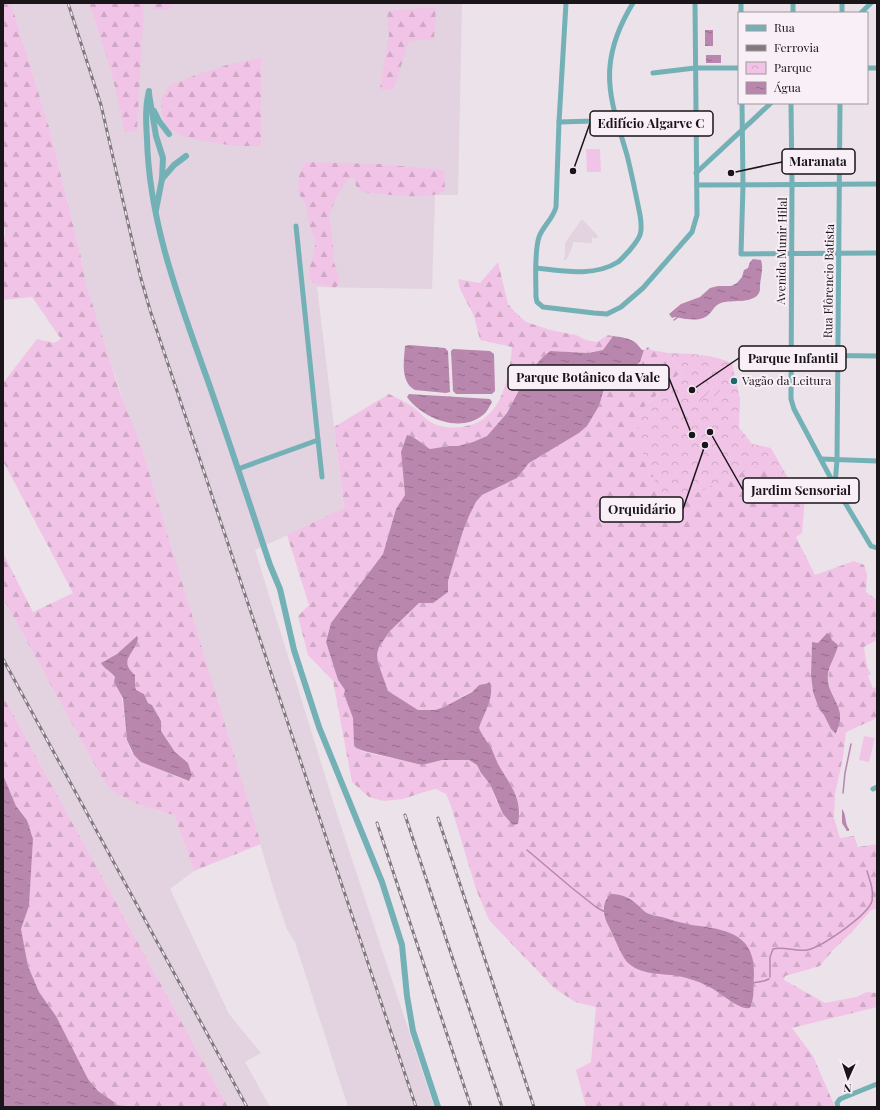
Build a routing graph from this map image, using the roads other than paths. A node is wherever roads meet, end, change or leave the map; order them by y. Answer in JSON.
{"nodes":[{"id":1,"x":566,"y":3,"type":"edge"},
{"id":2,"x":633,"y":3,"type":"edge"},
{"id":3,"x":695,"y":3,"type":"edge"},
{"id":4,"x":871,"y":3,"type":"edge"},
{"id":5,"x":862,"y":12,"type":"edge"},
{"id":6,"x":695,"y":68,"type":"junction"},
{"id":7,"x":738,"y":68,"type":"edge"},
{"id":8,"x":653,"y":73,"type":"dead end"},
{"id":9,"x":151,"y":104,"type":"junction"},
{"id":10,"x":742,"y":104,"type":"edge"},
{"id":11,"x":770,"y":104,"type":"edge"},
{"id":12,"x":792,"y":104,"type":"edge"},
{"id":13,"x":840,"y":104,"type":"edge"},
{"id":14,"x":616,"y":115,"type":"junction"},
{"id":15,"x":559,"y":122,"type":"junction"},
{"id":16,"x":742,"y":130,"type":"junction"},
{"id":17,"x":169,"y":134,"type":"dead end"},
{"id":18,"x":186,"y":156,"type":"dead end"},
{"id":19,"x":696,"y":173,"type":"junction"},
{"id":20,"x":162,"y":178,"type":"junction"},
{"id":21,"x":792,"y":184,"type":"junction"},
{"id":22,"x":839,"y":184,"type":"junction"},
{"id":23,"x":877,"y":184,"type":"edge"},
{"id":24,"x":697,"y":185,"type":"junction"},
{"id":25,"x":742,"y":185,"type":"junction"},
{"id":26,"x":155,"y":214,"type":"junction"},
{"id":27,"x":296,"y":226,"type":"dead end"},
{"id":28,"x":791,"y":253,"type":"junction"},
{"id":29,"x":839,"y":253,"type":"junction"},
{"id":30,"x":877,"y":253,"type":"edge"},
{"id":31,"x":536,"y":268,"type":"junction"},
{"id":32,"x":791,"y":356,"type":"junction"},
{"id":33,"x":838,"y":356,"type":"junction"},
{"id":34,"x":877,"y":356,"type":"edge"},
{"id":35,"x":318,"y":440,"type":"junction"},
{"id":36,"x":821,"y":459,"type":"junction"},
{"id":37,"x":836,"y":460,"type":"junction"},
{"id":38,"x":877,"y":461,"type":"edge"},
{"id":39,"x":238,"y":469,"type":"junction"},
{"id":40,"x":322,"y":477,"type":"dead end"},
{"id":41,"x":835,"y":486,"type":"junction"},
{"id":42,"x":877,"y":548,"type":"edge"},
{"id":43,"x":877,"y":1084,"type":"edge"},
{"id":44,"x":438,"y":1107,"type":"edge"},
{"id":45,"x":838,"y":1107,"type":"edge"}],
"edges":[{"from":1,"to":15,"type":"street"},
{"from":2,"to":14,"type":"street"},
{"from":3,"to":6,"type":"street"},
{"from":4,"to":5,"type":"street"},
{"from":6,"to":7,"type":"street"},
{"from":6,"to":8,"type":"street"},
{"from":6,"to":19,"type":"street"},
{"from":9,"to":17,"type":"street"},
{"from":9,"to":20,"type":"street"},
{"from":9,"to":26,"type":"street"},
{"from":10,"to":16,"type":"street"},
{"from":11,"to":16,"type":"street"},
{"from":12,"to":21,"type":"street","name":"Avenida Munir Hilal"},
{"from":13,"to":22,"type":"street","name":"Rua Flôrencio Batista"},
{"from":14,"to":15,"type":"street"},
{"from":14,"to":31,"type":"street"},
{"from":15,"to":31,"type":"street"},
{"from":16,"to":19,"type":"street"},
{"from":16,"to":25,"type":"street"},
{"from":18,"to":20,"type":"street"},
{"from":19,"to":24,"type":"street"},
{"from":20,"to":26,"type":"street"},
{"from":21,"to":22,"type":"street"},
{"from":21,"to":25,"type":"street"},
{"from":21,"to":28,"type":"street","name":"Avenida Munir Hilal"},
{"from":22,"to":23,"type":"street"},
{"from":22,"to":29,"type":"street","name":"Rua Flôrencio Batista"},
{"from":24,"to":25,"type":"street"},
{"from":24,"to":31,"type":"street"},
{"from":25,"to":28,"type":"street"},
{"from":26,"to":39,"type":"street"},
{"from":27,"to":35,"type":"street"},
{"from":28,"to":29,"type":"street"},
{"from":28,"to":32,"type":"street","name":"Avenida Munir Hilal"},
{"from":29,"to":30,"type":"street"},
{"from":29,"to":33,"type":"street","name":"Rua Flôrencio Batista"},
{"from":32,"to":33,"type":"street"},
{"from":32,"to":36,"type":"street","name":"Avenida Munir Hilal"},
{"from":33,"to":34,"type":"street"},
{"from":33,"to":37,"type":"street","name":"Rua Flôrencio Batista"},
{"from":35,"to":39,"type":"street"},
{"from":35,"to":40,"type":"street"},
{"from":36,"to":37,"type":"street"},
{"from":36,"to":41,"type":"street"},
{"from":37,"to":38,"type":"street"},
{"from":37,"to":41,"type":"street","name":"Rua Flôrencio Batista"},
{"from":39,"to":44,"type":"street"},
{"from":41,"to":42,"type":"street"},
{"from":43,"to":45,"type":"street"}]}
